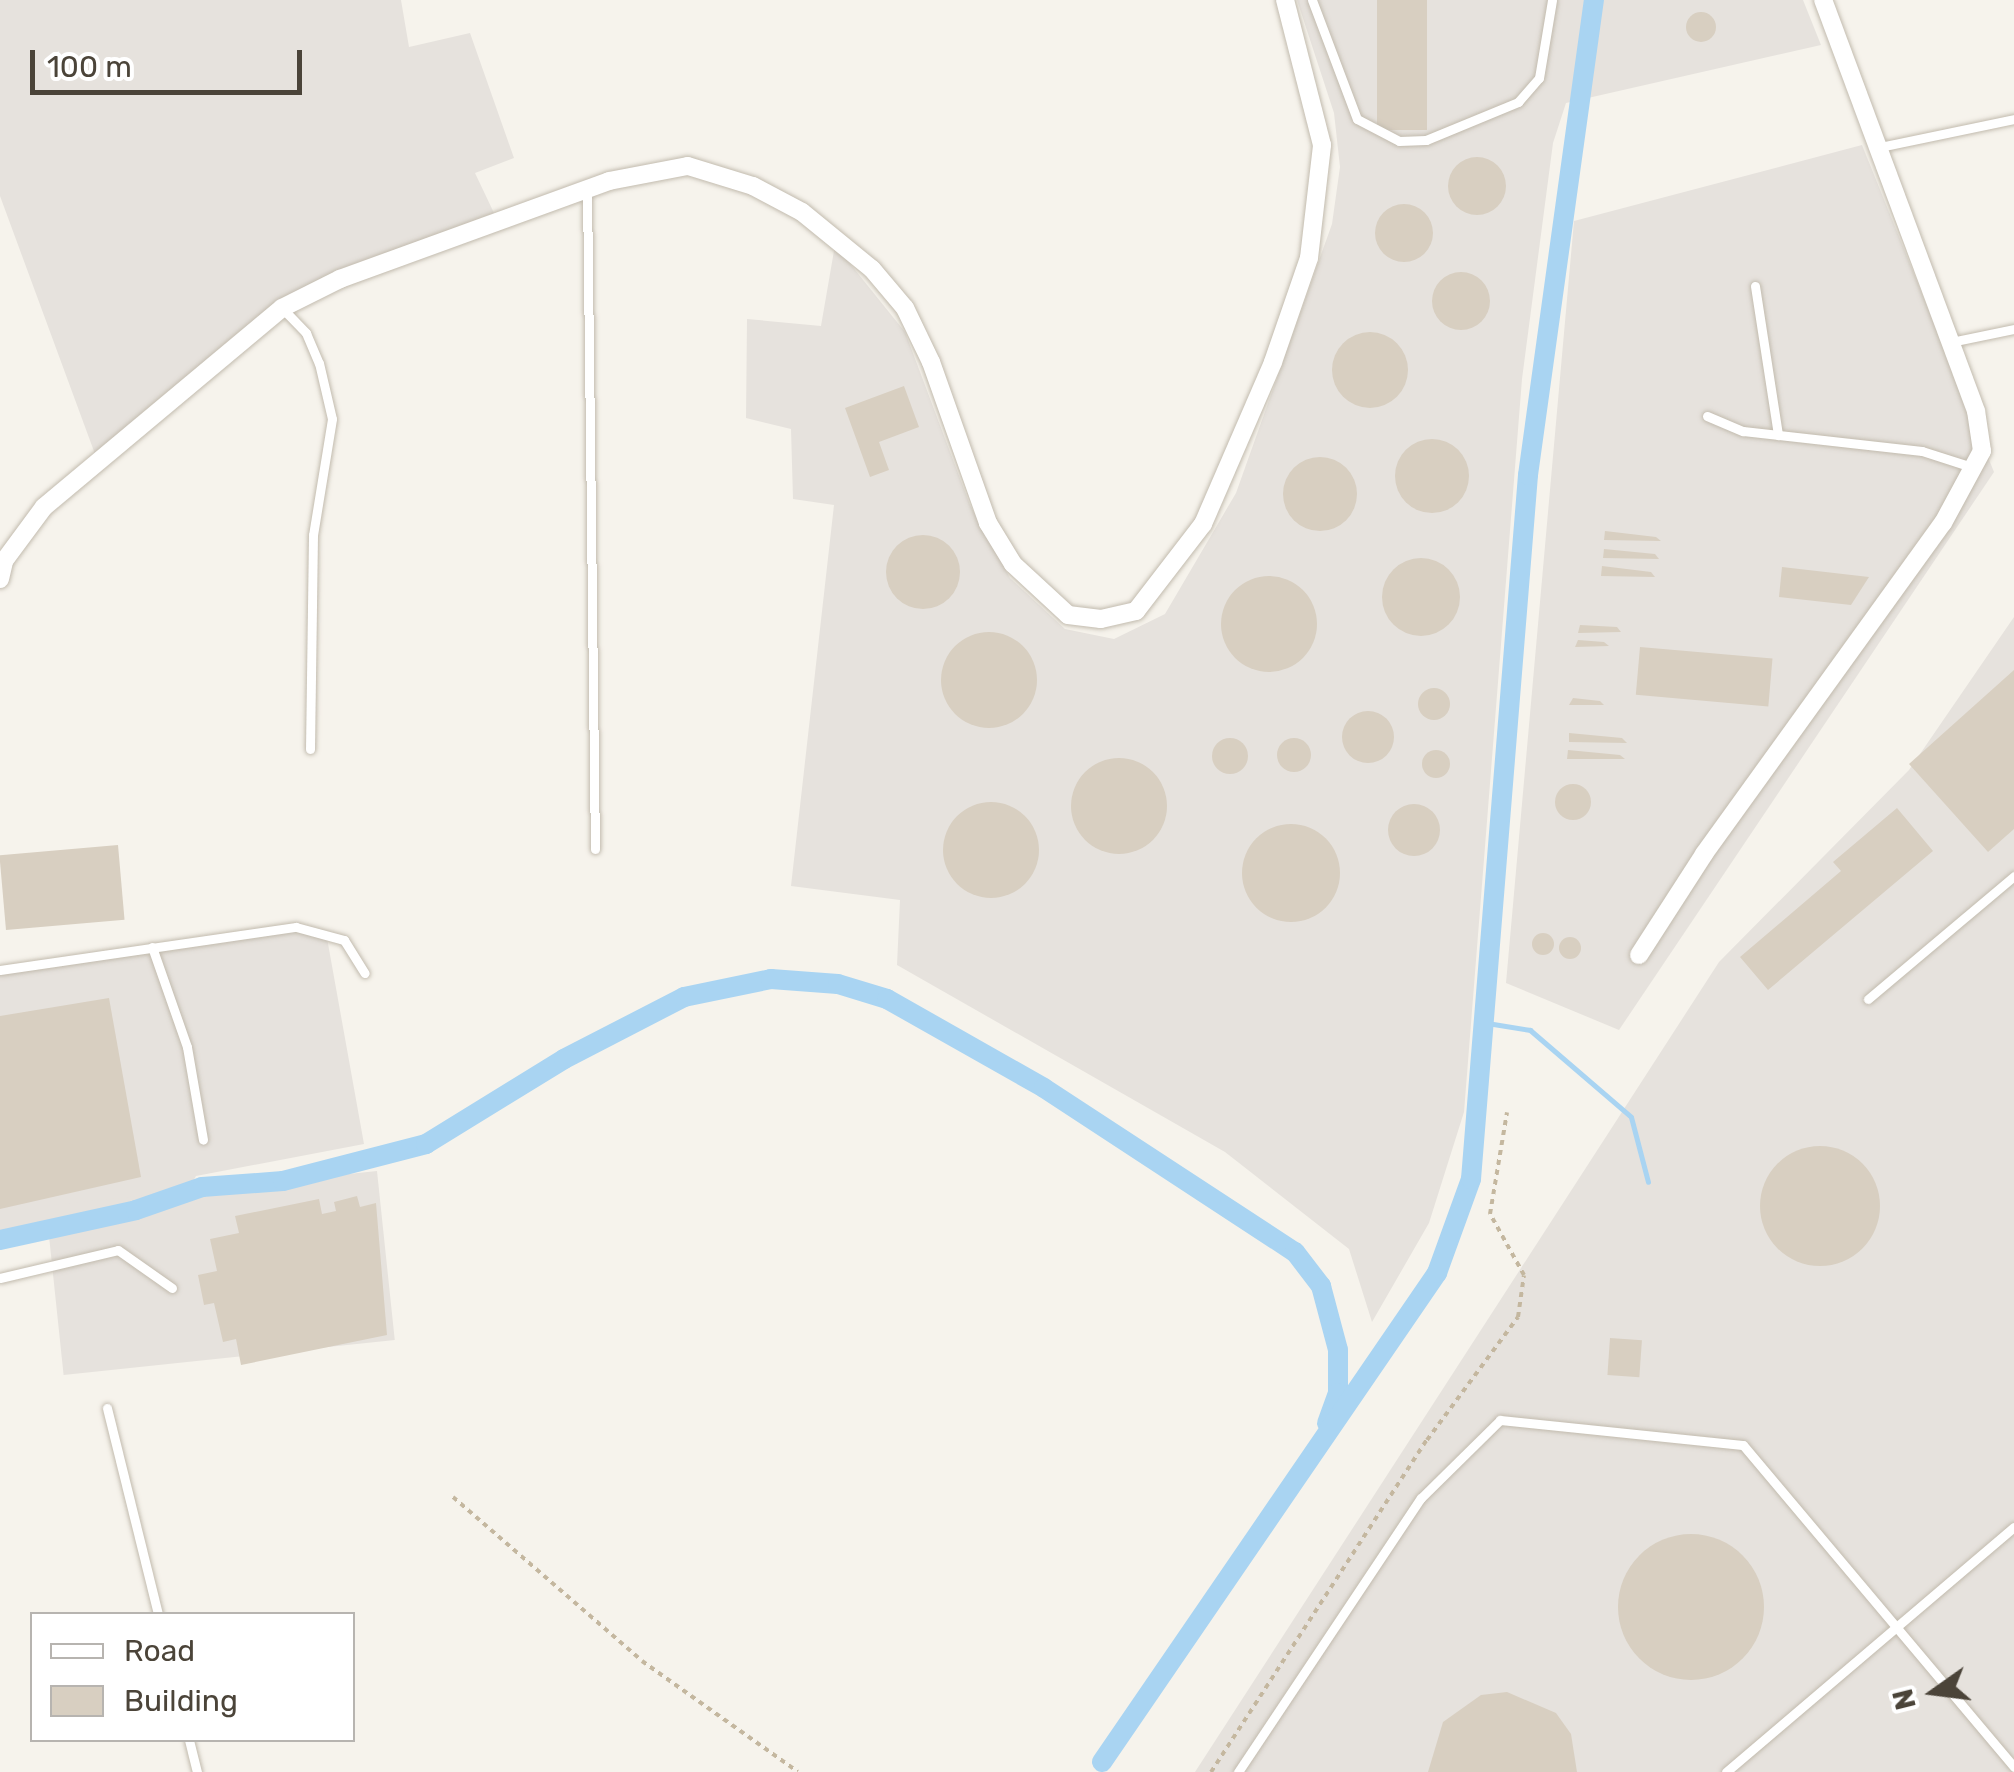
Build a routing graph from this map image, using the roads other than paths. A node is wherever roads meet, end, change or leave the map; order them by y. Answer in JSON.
{"nodes":[{"id":1,"x":1285,"y":0,"type":"edge"},
{"id":2,"x":1312,"y":0,"type":"edge"},
{"id":3,"x":1552,"y":0,"type":"edge"},
{"id":4,"x":1824,"y":0,"type":"edge"},
{"id":5,"x":2014,"y":119,"type":"edge"},
{"id":6,"x":1880,"y":147,"type":"junction"},
{"id":7,"x":587,"y":188,"type":"junction"},
{"id":8,"x":1755,"y":286,"type":"dead end"},
{"id":9,"x":282,"y":308,"type":"junction"},
{"id":10,"x":2014,"y":329,"type":"edge"},
{"id":11,"x":1950,"y":342,"type":"junction"},
{"id":12,"x":1707,"y":416,"type":"dead end"},
{"id":13,"x":1778,"y":435,"type":"junction"},
{"id":14,"x":1978,"y":468,"type":"junction"},
{"id":15,"x":0,"y":579,"type":"edge"},
{"id":16,"x":310,"y":750,"type":"dead end"},
{"id":17,"x":595,"y":849,"type":"dead end"},
{"id":18,"x":2014,"y":876,"type":"edge"},
{"id":19,"x":152,"y":947,"type":"junction"},
{"id":20,"x":1640,"y":955,"type":"dead end"},
{"id":21,"x":0,"y":970,"type":"edge"},
{"id":22,"x":366,"y":973,"type":"dead end"},
{"id":23,"x":1868,"y":999,"type":"dead end"},
{"id":24,"x":203,"y":1140,"type":"dead end"},
{"id":25,"x":0,"y":1278,"type":"edge"},
{"id":26,"x":172,"y":1288,"type":"dead end"},
{"id":27,"x":107,"y":1408,"type":"dead end"},
{"id":28,"x":2014,"y":1527,"type":"edge"},
{"id":29,"x":158,"y":1612,"type":"edge"},
{"id":30,"x":1897,"y":1628,"type":"junction"},
{"id":31,"x":189,"y":1742,"type":"edge"},
{"id":32,"x":2014,"y":1767,"type":"edge"},
{"id":33,"x":197,"y":1772,"type":"edge"},
{"id":34,"x":1238,"y":1772,"type":"edge"},
{"id":35,"x":1726,"y":1772,"type":"edge"}],
"edges":[{"from":1,"to":7,"type":"street"},
{"from":2,"to":3,"type":"lane"},
{"from":4,"to":6,"type":"street"},
{"from":5,"to":6,"type":"lane"},
{"from":6,"to":11,"type":"street"},
{"from":7,"to":9,"type":"street"},
{"from":7,"to":17,"type":"lane"},
{"from":8,"to":13,"type":"lane"},
{"from":9,"to":15,"type":"street"},
{"from":9,"to":16,"type":"lane"},
{"from":10,"to":11,"type":"lane"},
{"from":11,"to":14,"type":"street"},
{"from":12,"to":13,"type":"lane"},
{"from":13,"to":14,"type":"lane"},
{"from":14,"to":20,"type":"street"},
{"from":18,"to":23,"type":"lane"},
{"from":19,"to":21,"type":"lane"},
{"from":19,"to":22,"type":"lane"},
{"from":19,"to":24,"type":"lane"},
{"from":25,"to":26,"type":"lane"},
{"from":27,"to":29,"type":"lane"},
{"from":28,"to":30,"type":"lane"},
{"from":30,"to":32,"type":"lane"},
{"from":30,"to":34,"type":"lane"},
{"from":30,"to":35,"type":"lane"},
{"from":31,"to":33,"type":"lane"}]}
